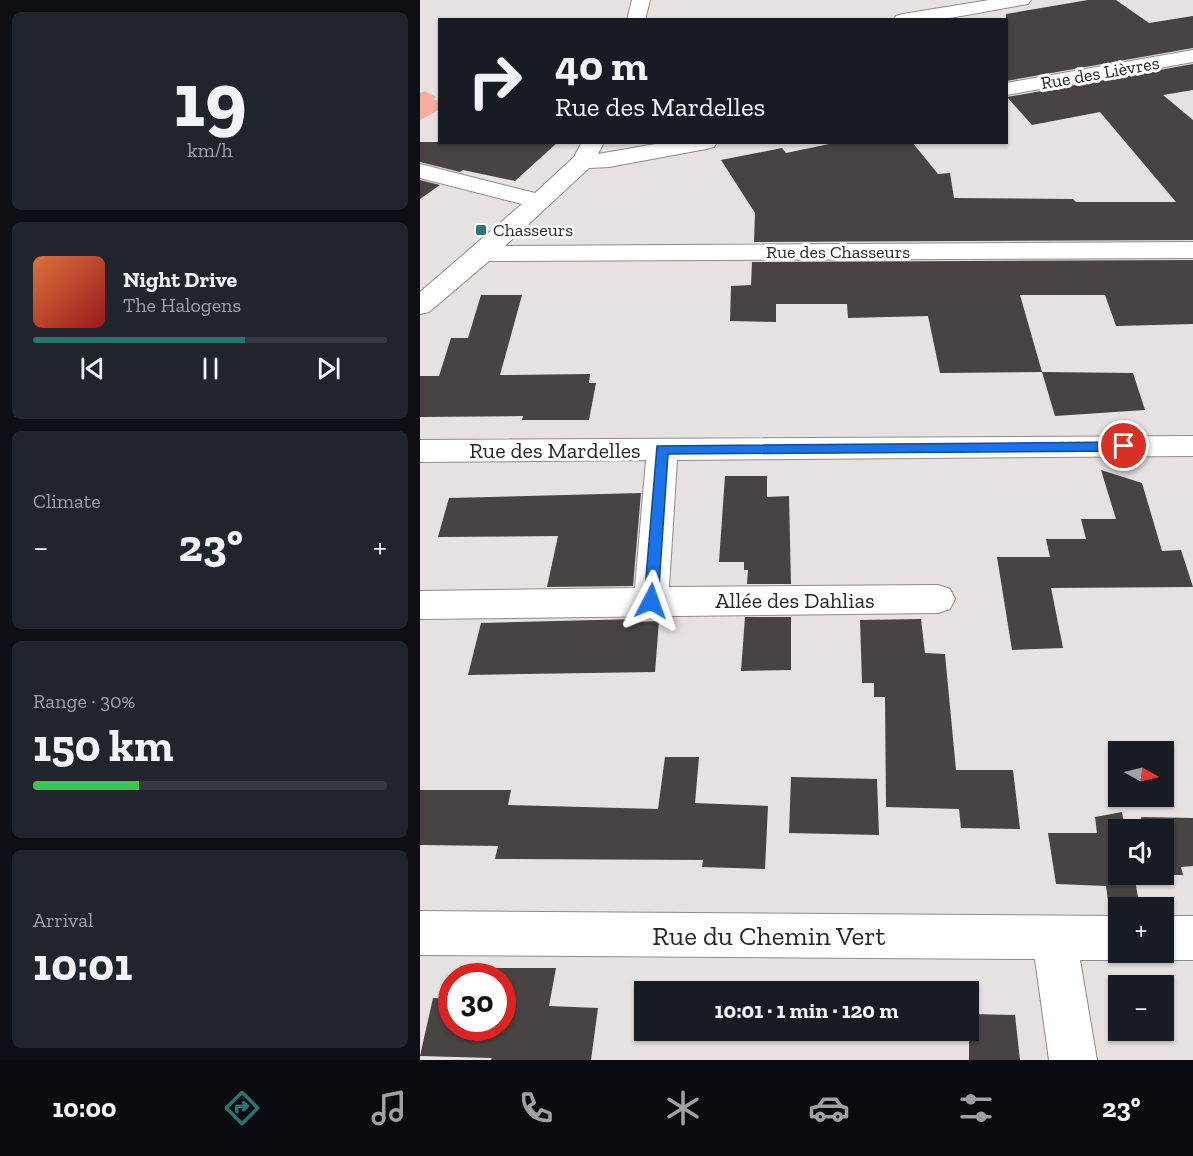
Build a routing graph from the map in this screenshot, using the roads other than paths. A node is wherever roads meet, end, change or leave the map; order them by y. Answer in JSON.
{"nodes":[{"id":1,"x":641,"y":0,"type":"edge"},
{"id":2,"x":1022,"y":0,"type":"edge"},
{"id":3,"x":636,"y":18,"type":"edge"},
{"id":4,"x":915,"y":18,"type":"edge"},
{"id":5,"x":1193,"y":56,"type":"edge"},
{"id":6,"x":1008,"y":89,"type":"edge"},
{"id":7,"x":695,"y":144,"type":"edge"},
{"id":8,"x":588,"y":152,"type":"edge"},
{"id":9,"x":420,"y":171,"type":"edge"},
{"id":10,"x":540,"y":201,"type":"junction"},
{"id":11,"x":1193,"y":250,"type":"edge"},
{"id":12,"x":483,"y":252,"type":"junction"},
{"id":13,"x":420,"y":306,"type":"edge"},
{"id":14,"x":1193,"y":446,"type":"edge"},
{"id":15,"x":662,"y":450,"type":"junction"},
{"id":16,"x":420,"y":452,"type":"edge"},
{"id":17,"x":938,"y":599,"type":"dead end"},
{"id":18,"x":651,"y":601,"type":"junction"},
{"id":19,"x":420,"y":605,"type":"edge"},
{"id":20,"x":420,"y":933,"type":"edge"},
{"id":21,"x":1108,"y":938,"type":"edge"},
{"id":22,"x":1174,"y":938,"type":"edge"},
{"id":23,"x":1193,"y":938,"type":"edge"},
{"id":24,"x":1054,"y":939,"type":"junction"},
{"id":25,"x":1073,"y":1060,"type":"edge"}],
"edges":[{"from":1,"to":3,"type":"street"},
{"from":2,"to":4,"type":"street"},
{"from":5,"to":6,"type":"street","name":"Rue des Lièvres"},
{"from":7,"to":8,"type":"street"},
{"from":8,"to":10,"type":"street"},
{"from":9,"to":10,"type":"street"},
{"from":10,"to":12,"type":"street"},
{"from":11,"to":12,"type":"street","name":"Rue des Chasseurs"},
{"from":12,"to":13,"type":"street"},
{"from":14,"to":15,"type":"street","name":"Rue des Mardelles"},
{"from":15,"to":16,"type":"street","name":"Rue des Mardelles"},
{"from":15,"to":18,"type":"street"},
{"from":17,"to":18,"type":"street","name":"Allée des Dahlias"},
{"from":18,"to":19,"type":"street","name":"Allée des Dahlias"},
{"from":20,"to":24,"type":"street","name":"Rue du Chemin Vert"},
{"from":21,"to":24,"type":"street","name":"Rue du Chemin Vert"},
{"from":22,"to":23,"type":"street"},
{"from":24,"to":25,"type":"street"}]}
